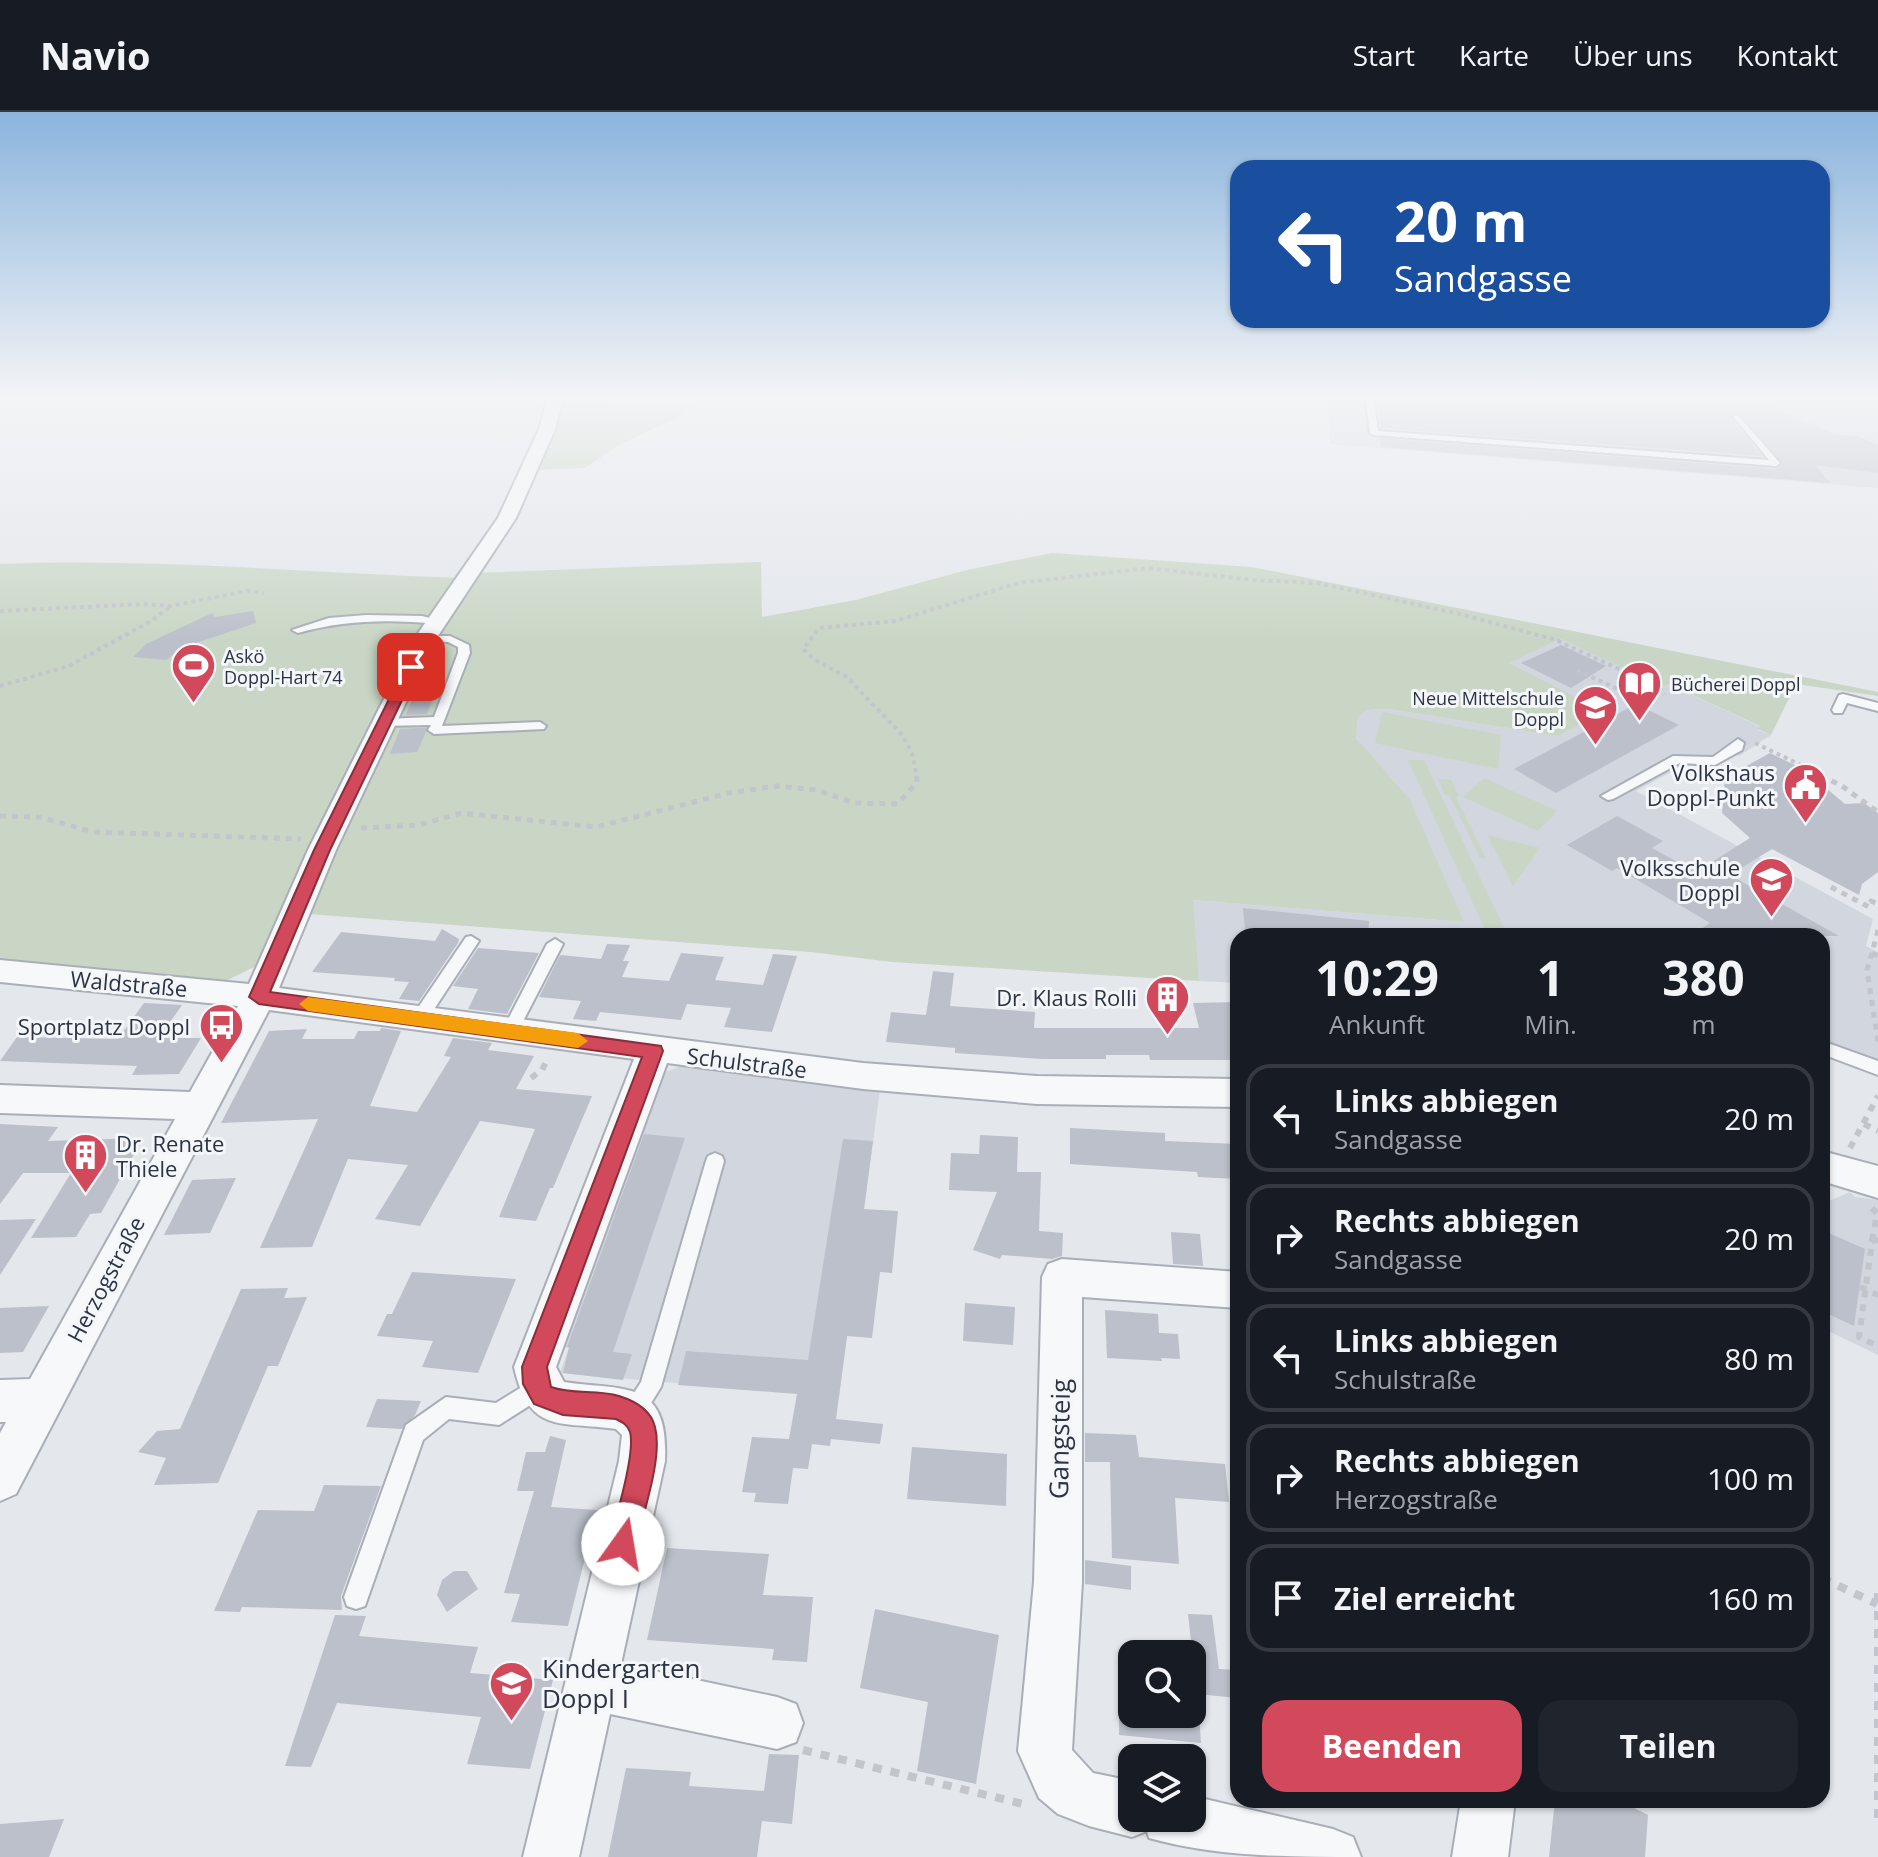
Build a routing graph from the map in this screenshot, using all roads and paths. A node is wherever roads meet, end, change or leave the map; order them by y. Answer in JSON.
{"nodes":[{"id":1,"x":525,"y":477,"type":"edge"},
{"id":2,"x":264,"y":593,"type":"dead end"},
{"id":3,"x":171,"y":606,"type":"junction"},
{"id":4,"x":0,"y":611,"type":"edge"},
{"id":5,"x":298,"y":630,"type":"dead end"},
{"id":6,"x":431,"y":630,"type":"junction"},
{"id":7,"x":1577,"y":670,"type":"dead end"},
{"id":8,"x":0,"y":686,"type":"edge"},
{"id":9,"x":1665,"y":694,"type":"dead end"},
{"id":10,"x":1653,"y":702,"type":"dead end"},
{"id":11,"x":1878,"y":707,"type":"edge"},
{"id":12,"x":1838,"y":710,"type":"dead end"},
{"id":13,"x":439,"y":721,"type":"junction"},
{"id":14,"x":383,"y":723,"type":"junction"},
{"id":15,"x":540,"y":726,"type":"dead end"},
{"id":16,"x":1744,"y":742,"type":"joint"},
{"id":17,"x":1608,"y":796,"type":"dead end"},
{"id":18,"x":1878,"y":812,"type":"edge"},
{"id":19,"x":0,"y":816,"type":"edge"},
{"id":20,"x":330,"y":835,"type":"junction"},
{"id":21,"x":1831,"y":887,"type":"dead end"},
{"id":22,"x":1878,"y":904,"type":"edge"},
{"id":23,"x":1878,"y":930,"type":"edge"},
{"id":24,"x":471,"y":941,"type":"dead end"},
{"id":25,"x":555,"y":944,"type":"dead end"},
{"id":26,"x":1875,"y":955,"type":"edge"},
{"id":27,"x":0,"y":971,"type":"edge"},
{"id":28,"x":259,"y":997,"type":"junction"},
{"id":29,"x":419,"y":1019,"type":"junction"},
{"id":30,"x":510,"y":1031,"type":"junction"},
{"id":31,"x":1878,"y":1042,"type":"edge"},
{"id":32,"x":1830,"y":1050,"type":"edge"},
{"id":33,"x":654,"y":1051,"type":"junction"},
{"id":34,"x":1878,"y":1068,"type":"edge"},
{"id":35,"x":542,"y":1070,"type":"dead end"},
{"id":36,"x":531,"y":1078,"type":"dead end"},
{"id":37,"x":1230,"y":1093,"type":"edge"},
{"id":38,"x":1878,"y":1096,"type":"edge"},
{"id":39,"x":0,"y":1099,"type":"edge"},
{"id":40,"x":200,"y":1106,"type":"junction"},
{"id":41,"x":1864,"y":1124,"type":"junction"},
{"id":42,"x":1878,"y":1131,"type":"edge"},
{"id":43,"x":715,"y":1161,"type":"dead end"},
{"id":44,"x":1830,"y":1169,"type":"edge"},
{"id":45,"x":1830,"y":1171,"type":"edge"},
{"id":46,"x":1874,"y":1193,"type":"edge"},
{"id":47,"x":1875,"y":1240,"type":"edge"},
{"id":48,"x":1862,"y":1288,"type":"junction"},
{"id":49,"x":1230,"y":1289,"type":"edge"},
{"id":50,"x":1878,"y":1295,"type":"edge"},
{"id":51,"x":1878,"y":1346,"type":"edge"},
{"id":52,"x":538,"y":1388,"type":"junction"},
{"id":53,"x":20,"y":1400,"type":"edge"},
{"id":54,"x":632,"y":1413,"type":"junction"},
{"id":55,"x":0,"y":1478,"type":"edge"},
{"id":56,"x":1830,"y":1582,"type":"edge"},
{"id":57,"x":1878,"y":1593,"type":"edge"},
{"id":58,"x":356,"y":1597,"type":"dead end"},
{"id":59,"x":1877,"y":1604,"type":"edge"},
{"id":60,"x":591,"y":1684,"type":"junction"},
{"id":61,"x":1877,"y":1712,"type":"edge"},
{"id":62,"x":777,"y":1723,"type":"joint"},
{"id":63,"x":1054,"y":1777,"type":"junction"},
{"id":64,"x":1118,"y":1806,"type":"edge"},
{"id":65,"x":1487,"y":1808,"type":"edge"},
{"id":66,"x":1878,"y":1826,"type":"edge"},
{"id":67,"x":1206,"y":1827,"type":"edge"},
{"id":68,"x":551,"y":1857,"type":"edge"},
{"id":69,"x":1333,"y":1857,"type":"edge"},
{"id":70,"x":1480,"y":1857,"type":"edge"}],
"edges":[{"from":1,"to":6,"type":"street","name":"Herzogstraße"},
{"from":2,"to":3,"type":"path"},
{"from":3,"to":4,"type":"path"},
{"from":3,"to":8,"type":"path"},
{"from":5,"to":6,"type":"lane"},
{"from":6,"to":13,"type":"lane"},
{"from":6,"to":14,"type":"street","name":"Herzogstraße"},
{"from":7,"to":10,"type":"path"},
{"from":9,"to":20,"type":"path"},
{"from":11,"to":12,"type":"lane"},
{"from":13,"to":14,"type":"lane"},
{"from":13,"to":15,"type":"lane"},
{"from":14,"to":20,"type":"street","name":"Herzogstraße"},
{"from":16,"to":17,"type":"lane"},
{"from":16,"to":18,"type":"path"},
{"from":19,"to":20,"type":"path"},
{"from":20,"to":28,"type":"street","name":"Herzogstraße"},
{"from":21,"to":22,"type":"path"},
{"from":23,"to":26,"type":"path"},
{"from":24,"to":29,"type":"lane"},
{"from":25,"to":30,"type":"lane"},
{"from":26,"to":31,"type":"path"},
{"from":27,"to":28,"type":"street","name":"Waldstraße"},
{"from":28,"to":29,"type":"street","name":"Schulstraße"},
{"from":28,"to":40,"type":"street","name":"Herzogstraße"},
{"from":29,"to":30,"type":"street","name":"Schulstraße"},
{"from":30,"to":33,"type":"street","name":"Schulstraße"},
{"from":32,"to":34,"type":"lane"},
{"from":33,"to":37,"type":"street","name":"Schulstraße"},
{"from":33,"to":52,"type":"street"},
{"from":35,"to":36,"type":"path"},
{"from":38,"to":41,"type":"path"},
{"from":39,"to":40,"type":"street"},
{"from":40,"to":53,"type":"street","name":"Herzogstraße"},
{"from":41,"to":42,"type":"path"},
{"from":41,"to":44,"type":"path"},
{"from":43,"to":54,"type":"lane"},
{"from":45,"to":46,"type":"street"},
{"from":46,"to":47,"type":"path"},
{"from":47,"to":48,"type":"path"},
{"from":48,"to":50,"type":"path"},
{"from":48,"to":51,"type":"path"},
{"from":49,"to":63,"type":"street","name":"Gangsteig"},
{"from":52,"to":54,"type":"street"},
{"from":52,"to":58,"type":"lane"},
{"from":53,"to":55,"type":"street","name":"Herzogstraße"},
{"from":54,"to":60,"type":"street"},
{"from":56,"to":59,"type":"path"},
{"from":57,"to":59,"type":"path"},
{"from":59,"to":61,"type":"path"},
{"from":60,"to":62,"type":"street"},
{"from":60,"to":68,"type":"street"},
{"from":61,"to":66,"type":"path"},
{"from":62,"to":63,"type":"path"},
{"from":63,"to":64,"type":"street"},
{"from":65,"to":70,"type":"street"},
{"from":67,"to":69,"type":"street"}]}
